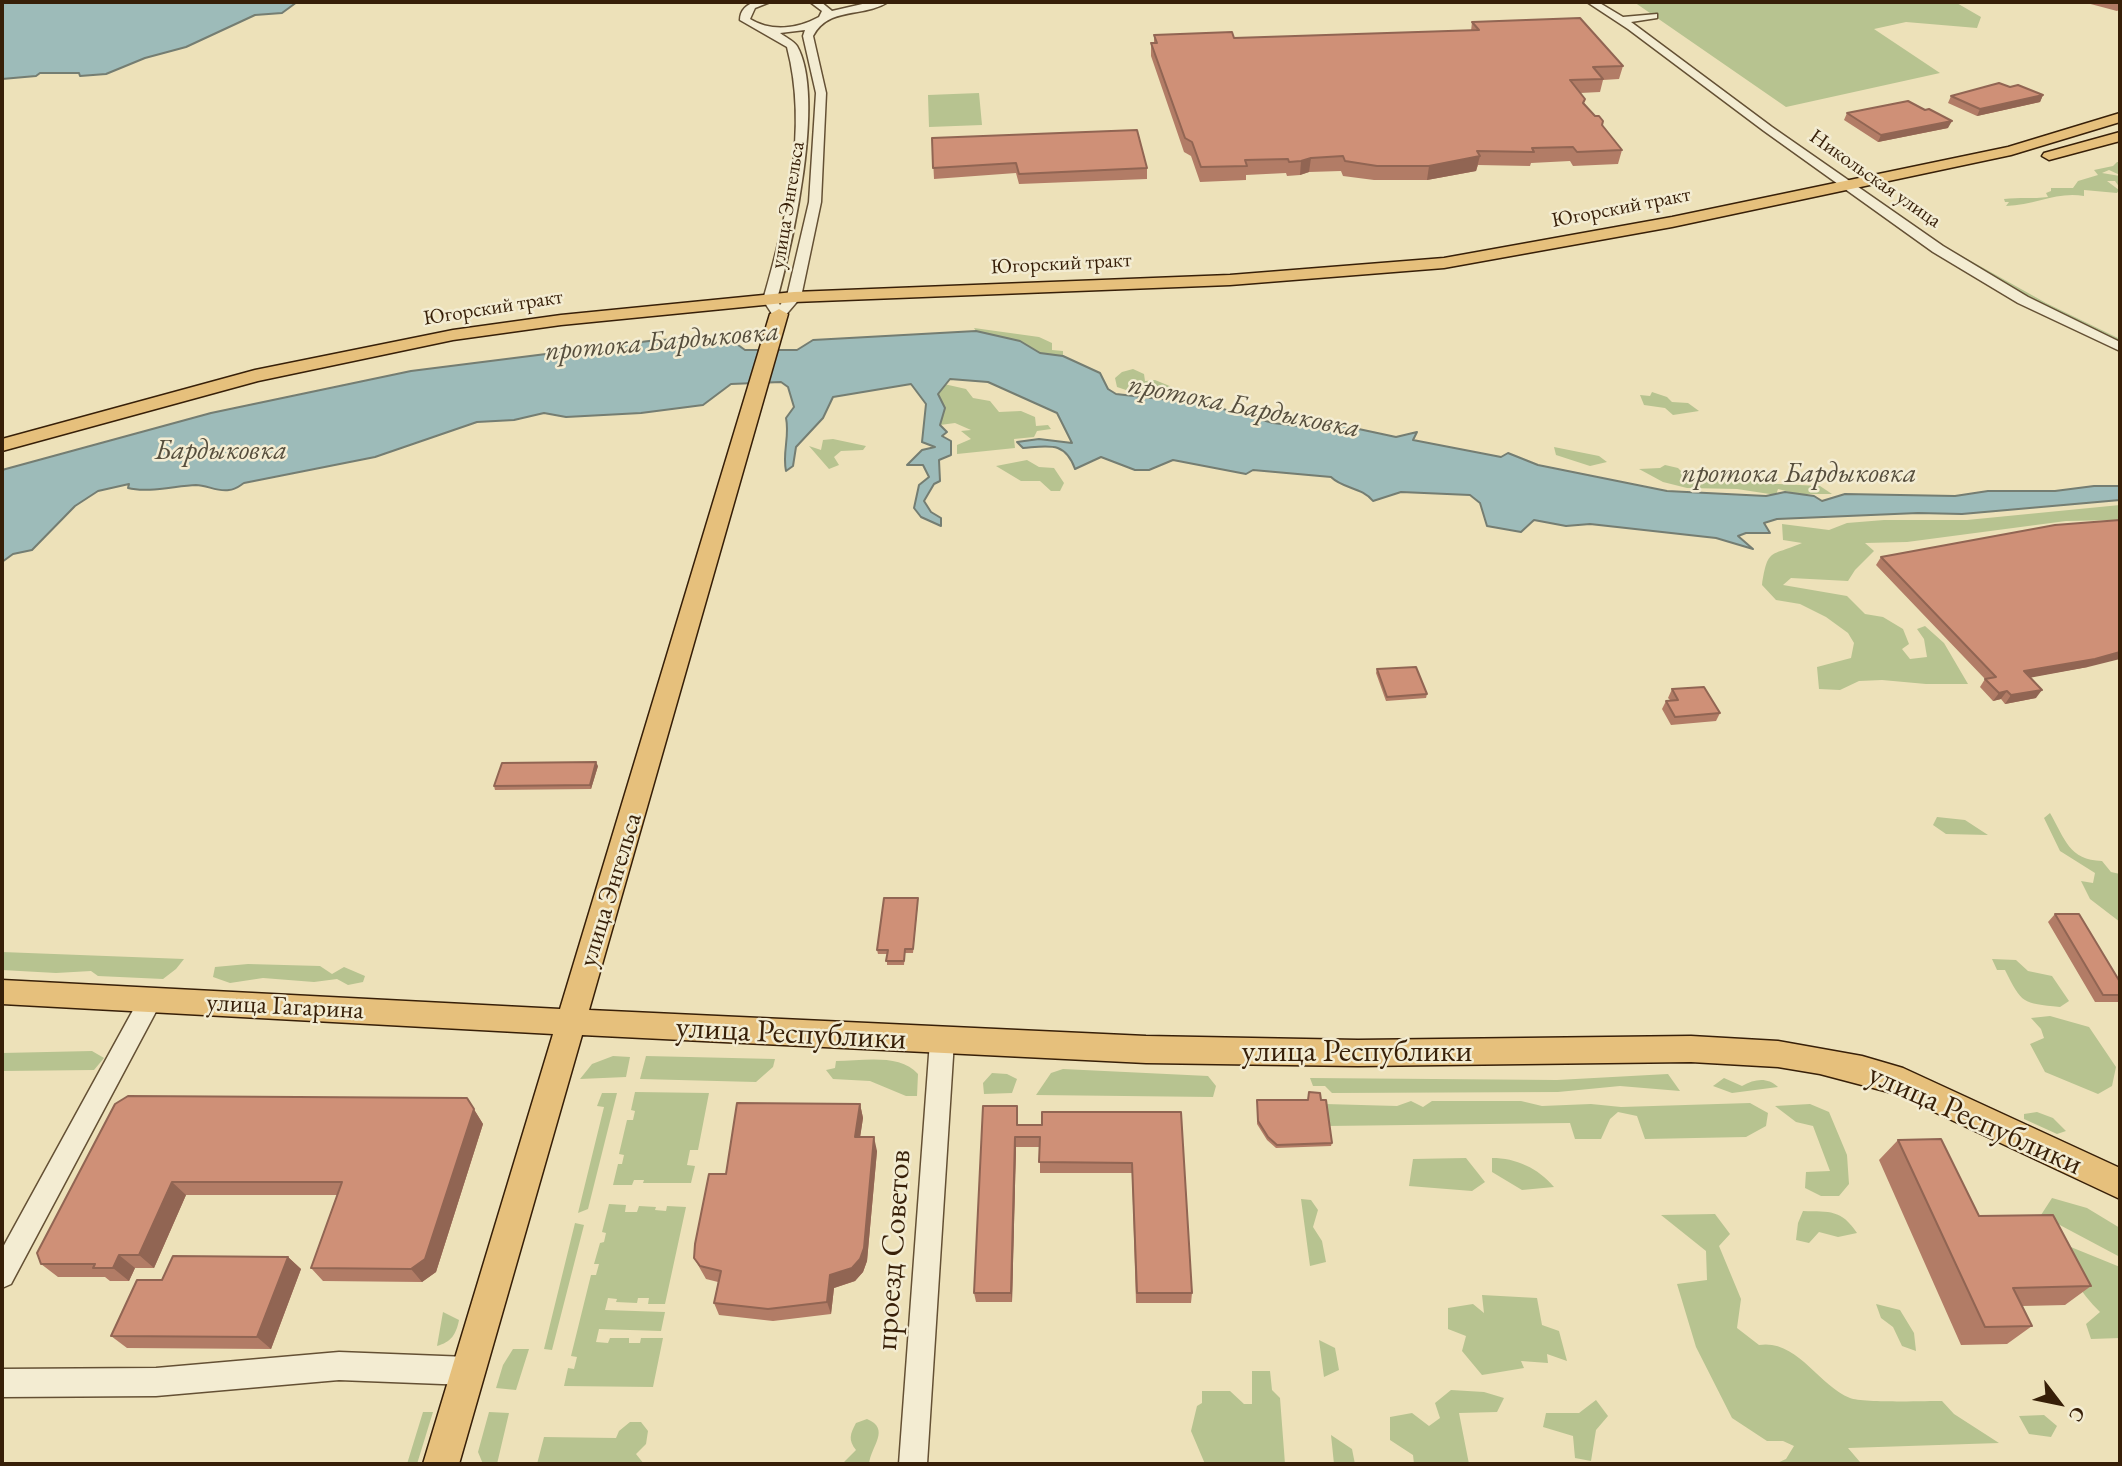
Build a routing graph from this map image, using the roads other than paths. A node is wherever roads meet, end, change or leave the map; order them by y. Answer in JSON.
{"nodes":[{"id":1,"x":765,"y":2,"type":"edge"},
{"id":2,"x":815,"y":2,"type":"edge"},
{"id":3,"x":883,"y":2,"type":"edge"},
{"id":4,"x":1592,"y":2,"type":"edge"},
{"id":5,"x":1606,"y":2,"type":"edge"},
{"id":6,"x":826,"y":15,"type":"junction"},
{"id":7,"x":1653,"y":16,"type":"dead end"},
{"id":8,"x":1635,"y":18,"type":"junction"},
{"id":9,"x":1621,"y":20,"type":"junction"},
{"id":10,"x":815,"y":23,"type":"junction"},
{"id":11,"x":767,"y":29,"type":"junction"},
{"id":12,"x":820,"y":89,"type":"junction"},
{"id":13,"x":800,"y":92,"type":"junction"},
{"id":14,"x":2120,"y":117,"type":"edge"},
{"id":15,"x":2120,"y":136,"type":"edge"},
{"id":16,"x":1859,"y":189,"type":"junction"},
{"id":17,"x":1882,"y":194,"type":"junction"},
{"id":18,"x":1782,"y":216,"type":"dead end"},
{"id":19,"x":1758,"y":221,"type":"dead end"},
{"id":20,"x":794,"y":298,"type":"junction"},
{"id":21,"x":775,"y":307,"type":"junction"},
{"id":22,"x":2120,"y":337,"type":"edge"},
{"id":23,"x":2120,"y":347,"type":"edge"},
{"id":24,"x":2,"y":445,"type":"edge"},
{"id":25,"x":2,"y":458,"type":"edge"},
{"id":26,"x":2,"y":992,"type":"edge"},
{"id":27,"x":151,"y":999,"type":"junction"},
{"id":28,"x":569,"y":1022,"type":"junction"},
{"id":29,"x":942,"y":1041,"type":"junction"},
{"id":30,"x":2120,"y":1184,"type":"edge"},
{"id":31,"x":2,"y":1275,"type":"edge"},
{"id":32,"x":468,"y":1371,"type":"junction"},
{"id":33,"x":2,"y":1383,"type":"edge"},
{"id":34,"x":441,"y":1464,"type":"edge"},
{"id":35,"x":913,"y":1464,"type":"edge"}],
"edges":[{"from":1,"to":11,"type":"street","name":"улица Энгельса"},
{"from":2,"to":6,"type":"street"},
{"from":3,"to":6,"type":"street"},
{"from":4,"to":9,"type":"street","name":"Никольская улица"},
{"from":5,"to":8,"type":"street","name":"Никольская улица"},
{"from":6,"to":10,"type":"street"},
{"from":7,"to":8,"type":"street"},
{"from":8,"to":9,"type":"street"},
{"from":8,"to":16,"type":"street","name":"Никольская улица"},
{"from":9,"to":16,"type":"street","name":"Никольская улица"},
{"from":10,"to":11,"type":"street"},
{"from":10,"to":12,"type":"street","name":"улица Энгельса"},
{"from":11,"to":13,"type":"street","name":"улица Энгельса"},
{"from":12,"to":13,"type":"street"},
{"from":12,"to":20,"type":"street","name":"улица Энгельса"},
{"from":13,"to":21,"type":"street","name":"улица Энгельса"},
{"from":14,"to":16,"type":"main road","name":"Югорский тракт"},
{"from":15,"to":17,"type":"main road","name":"Югорский тракт"},
{"from":16,"to":17,"type":"main road","name":"Югорский тракт"},
{"from":16,"to":18,"type":"main road","name":"Югорский тракт"},
{"from":16,"to":20,"type":"main road","name":"Югорский тракт"},
{"from":16,"to":23,"type":"street","name":"Никольская улица"},
{"from":17,"to":22,"type":"street","name":"Никольская улица"},
{"from":19,"to":21,"type":"main road","name":"Югорский тракт"},
{"from":20,"to":21,"type":"main road","name":"Югорский тракт"},
{"from":21,"to":24,"type":"main road","name":"Югорский тракт"},
{"from":21,"to":25,"type":"main road","name":"Югорский тракт"},
{"from":21,"to":28,"type":"main road","name":"улица Энгельса"},
{"from":26,"to":27,"type":"main road","name":"улица Гагарина"},
{"from":27,"to":28,"type":"main road","name":"улица Гагарина"},
{"from":27,"to":31,"type":"street"},
{"from":28,"to":29,"type":"main road","name":"улица Республики"},
{"from":28,"to":32,"type":"main road","name":"улица Энгельса"},
{"from":29,"to":30,"type":"main road","name":"улица Республики"},
{"from":29,"to":35,"type":"street","name":"проезд Советов"},
{"from":32,"to":33,"type":"street"},
{"from":32,"to":34,"type":"main road","name":"улица Энгельса"}]}
